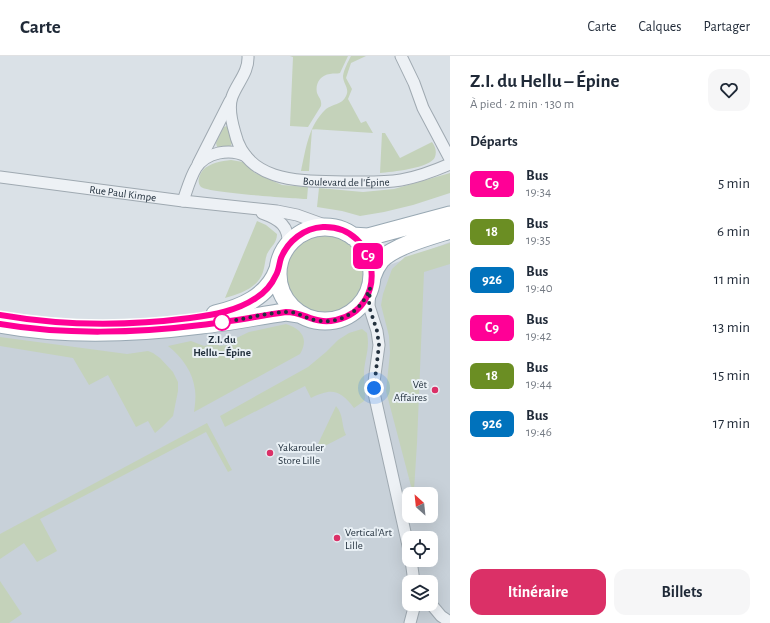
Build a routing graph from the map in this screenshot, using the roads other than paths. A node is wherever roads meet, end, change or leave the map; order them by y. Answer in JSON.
{"nodes":[{"id":1,"x":248,"y":56,"type":"edge"},
{"id":2,"x":401,"y":56,"type":"edge"},
{"id":3,"x":231,"y":98,"type":"junction"},
{"id":4,"x":246,"y":156,"type":"junction"},
{"id":5,"x":450,"y":160,"type":"edge"},
{"id":6,"x":450,"y":164,"type":"edge"},
{"id":7,"x":196,"y":167,"type":"junction"},
{"id":8,"x":0,"y":177,"type":"edge"},
{"id":9,"x":183,"y":201,"type":"junction"},
{"id":10,"x":246,"y":208,"type":"junction"},
{"id":11,"x":450,"y":216,"type":"edge"},
{"id":12,"x":333,"y":228,"type":"junction"},
{"id":13,"x":450,"y":230,"type":"edge"},
{"id":14,"x":352,"y":236,"type":"junction"},
{"id":15,"x":288,"y":246,"type":"junction"},
{"id":16,"x":278,"y":269,"type":"junction"},
{"id":17,"x":371,"y":283,"type":"junction"},
{"id":18,"x":299,"y":314,"type":"junction"},
{"id":19,"x":0,"y":315,"type":"edge"},
{"id":20,"x":0,"y":324,"type":"edge"},
{"id":21,"x":405,"y":531,"type":"edge"},
{"id":22,"x":413,"y":611,"type":"edge"},
{"id":23,"x":437,"y":611,"type":"edge"},
{"id":24,"x":450,"y":622,"type":"edge"},
{"id":25,"x":410,"y":623,"type":"edge"}],
"edges":[{"from":1,"to":3,"type":"street","name":"Boulevard de l'Épine"},
{"from":2,"to":5,"type":"street"},
{"from":3,"to":4,"type":"street","name":"Boulevard de l'Épine"},
{"from":3,"to":7,"type":"street","name":"Boulevard de l'Épine"},
{"from":4,"to":6,"type":"street","name":"Boulevard de l'Épine"},
{"from":4,"to":7,"type":"street","name":"Boulevard de l'Épine"},
{"from":7,"to":9,"type":"street","name":"Boulevard de l'Épine"},
{"from":8,"to":9,"type":"street","name":"Rue Paul Kimpe"},
{"from":9,"to":10,"type":"street","name":"Rue Paul Kimpe"},
{"from":10,"to":12,"type":"street","name":"Rue Paul Kimpe"},
{"from":10,"to":15,"type":"street","name":"Rue Paul Kimpe"},
{"from":11,"to":14,"type":"main road"},
{"from":12,"to":14,"type":"main road"},
{"from":12,"to":15,"type":"main road"},
{"from":13,"to":17,"type":"main road"},
{"from":14,"to":17,"type":"main road"},
{"from":15,"to":16,"type":"main road"},
{"from":16,"to":18,"type":"main road"},
{"from":16,"to":19,"type":"main road"},
{"from":17,"to":18,"type":"main road"},
{"from":17,"to":21,"type":"street"},
{"from":18,"to":20,"type":"main road"},
{"from":22,"to":25,"type":"street"},
{"from":23,"to":24,"type":"street"}]}
